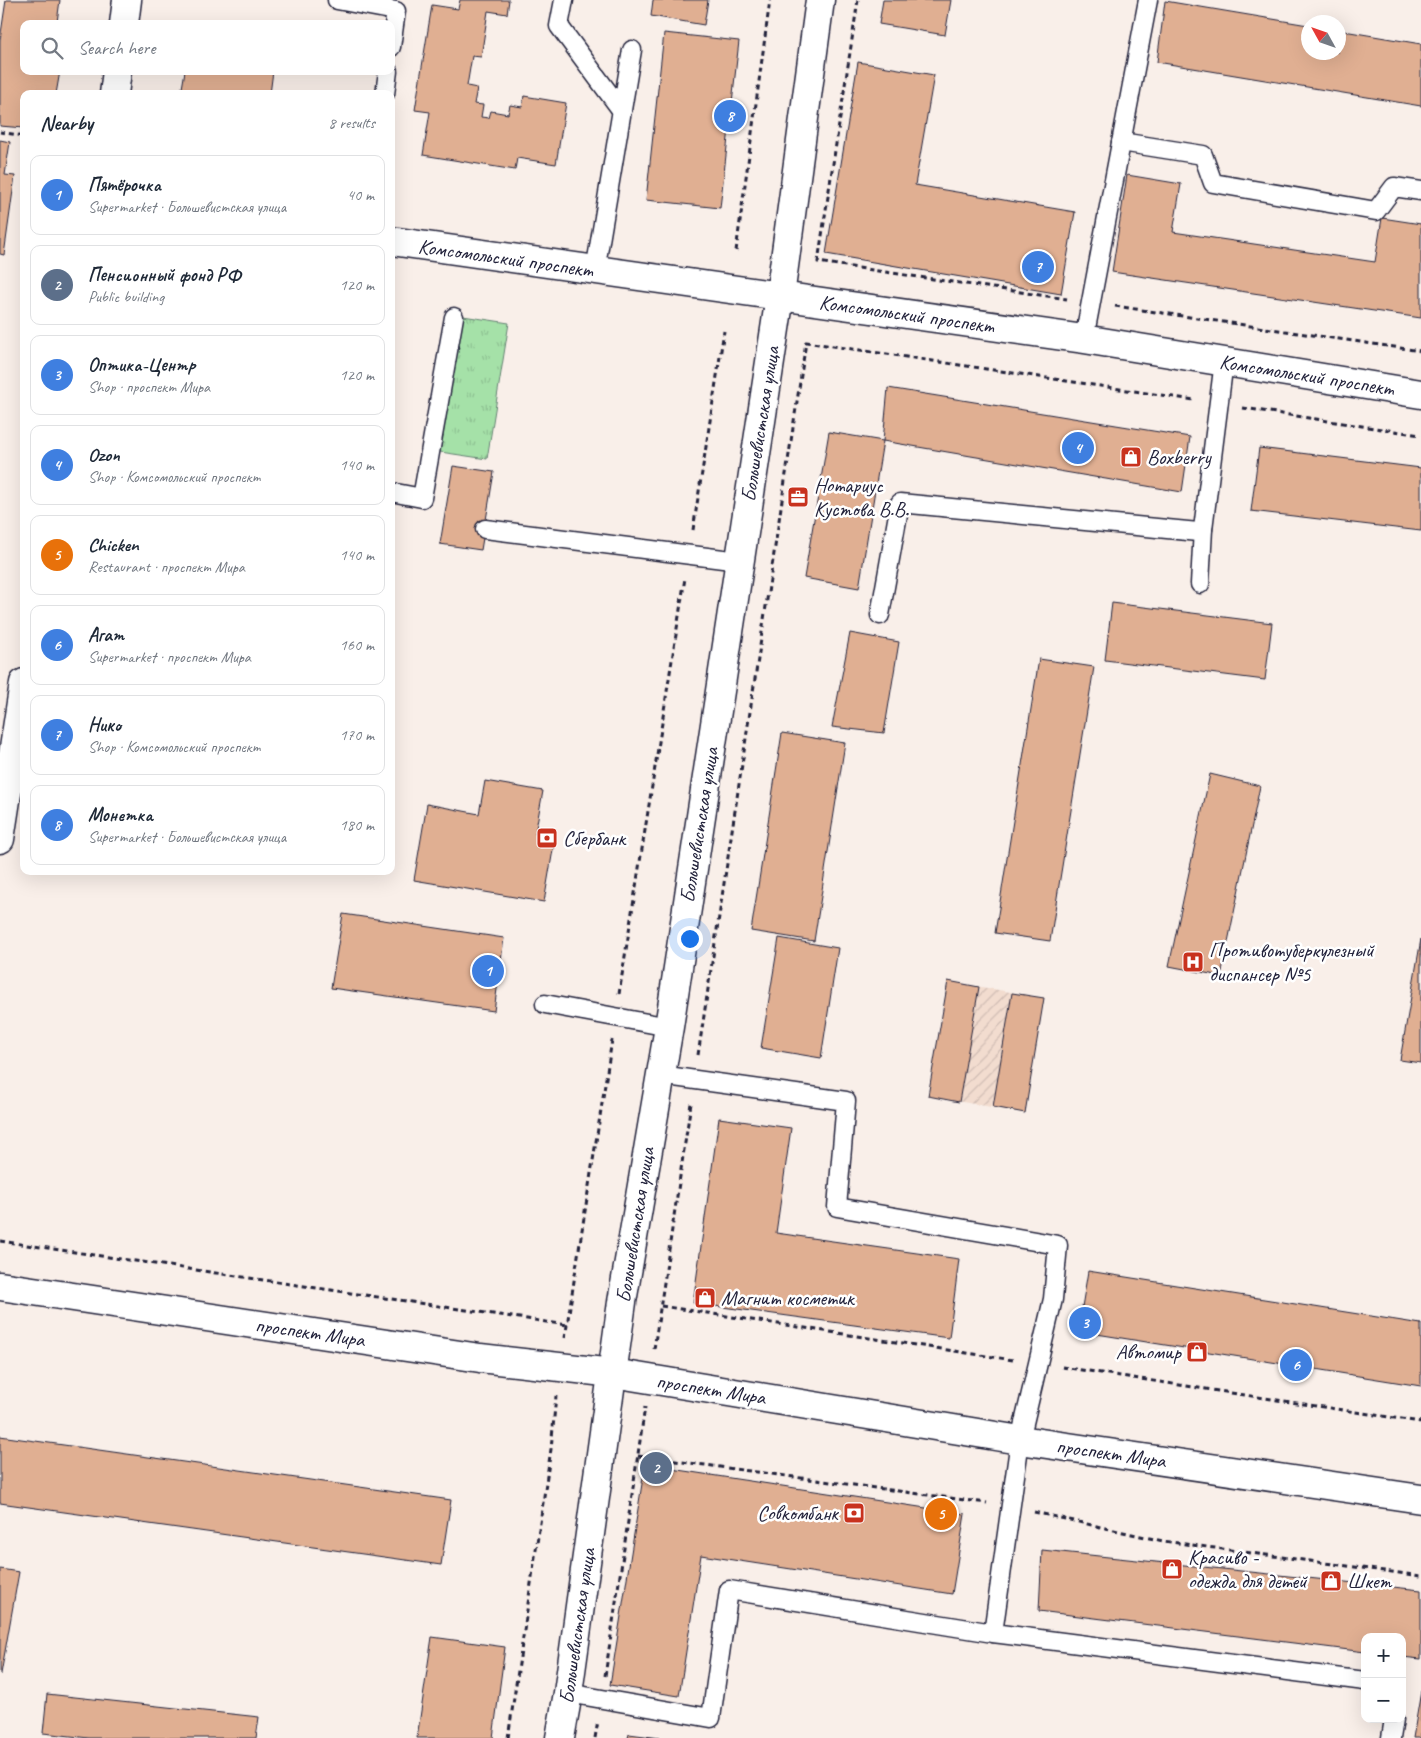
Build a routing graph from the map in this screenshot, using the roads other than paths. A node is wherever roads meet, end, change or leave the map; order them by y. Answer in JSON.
{"nodes":[{"id":1,"x":127,"y":0,"type":"edge"},
{"id":2,"x":337,"y":0,"type":"edge"},
{"id":3,"x":564,"y":0,"type":"edge"},
{"id":4,"x":820,"y":0,"type":"edge"},
{"id":5,"x":1148,"y":0,"type":"edge"},
{"id":6,"x":124,"y":20,"type":"edge"},
{"id":7,"x":395,"y":20,"type":"edge"},
{"id":8,"x":632,"y":50,"type":"dead end"},
{"id":9,"x":116,"y":75,"type":"edge"},
{"id":10,"x":387,"y":75,"type":"edge"},
{"id":11,"x":115,"y":90,"type":"edge"},
{"id":12,"x":386,"y":90,"type":"edge"},
{"id":13,"x":622,"y":112,"type":"junction"},
{"id":14,"x":1121,"y":142,"type":"junction"},
{"id":15,"x":1421,"y":191,"type":"edge"},
{"id":16,"x":395,"y":242,"type":"edge"},
{"id":17,"x":595,"y":271,"type":"junction"},
{"id":18,"x":780,"y":296,"type":"junction"},
{"id":19,"x":454,"y":317,"type":"dead end"},
{"id":20,"x":1084,"y":339,"type":"junction"},
{"id":21,"x":1224,"y":361,"type":"junction"},
{"id":22,"x":1421,"y":394,"type":"edge"},
{"id":23,"x":395,"y":493,"type":"edge"},
{"id":24,"x":484,"y":529,"type":"dead end"},
{"id":25,"x":1203,"y":529,"type":"junction"},
{"id":26,"x":739,"y":561,"type":"junction"},
{"id":27,"x":1200,"y":584,"type":"dead end"},
{"id":28,"x":880,"y":615,"type":"dead end"},
{"id":29,"x":20,"y":709,"type":"edge"},
{"id":30,"x":0,"y":839,"type":"edge"},
{"id":31,"x":545,"y":1004,"type":"dead end"},
{"id":32,"x":669,"y":1026,"type":"junction"},
{"id":33,"x":660,"y":1075,"type":"junction"},
{"id":34,"x":0,"y":1286,"type":"edge"},
{"id":35,"x":613,"y":1373,"type":"junction"},
{"id":36,"x":1020,"y":1440,"type":"junction"},
{"id":37,"x":1421,"y":1499,"type":"edge"},
{"id":38,"x":993,"y":1633,"type":"junction"},
{"id":39,"x":1361,"y":1680,"type":"edge"},
{"id":40,"x":568,"y":1693,"type":"junction"},
{"id":41,"x":1393,"y":1723,"type":"edge"},
{"id":42,"x":560,"y":1738,"type":"edge"},
{"id":43,"x":1391,"y":1738,"type":"edge"}],
"edges":[{"from":1,"to":6,"type":"street"},
{"from":2,"to":7,"type":"lane"},
{"from":3,"to":13,"type":"lane"},
{"from":4,"to":18,"type":"street","name":"Большевистская улица"},
{"from":5,"to":14,"type":"lane"},
{"from":8,"to":13,"type":"lane"},
{"from":9,"to":11,"type":"street"},
{"from":10,"to":12,"type":"lane"},
{"from":13,"to":17,"type":"lane"},
{"from":14,"to":15,"type":"lane"},
{"from":14,"to":20,"type":"lane"},
{"from":16,"to":17,"type":"street","name":"Комсомольский проспект"},
{"from":17,"to":18,"type":"street","name":"Комсомольский проспект"},
{"from":18,"to":20,"type":"street","name":"Комсомольский проспект"},
{"from":18,"to":26,"type":"street","name":"Большевистская улица"},
{"from":19,"to":23,"type":"lane"},
{"from":20,"to":21,"type":"street","name":"Комсомольский проспект"},
{"from":21,"to":22,"type":"street","name":"Комсомольский проспект"},
{"from":21,"to":25,"type":"lane"},
{"from":24,"to":26,"type":"lane"},
{"from":25,"to":27,"type":"lane"},
{"from":25,"to":28,"type":"lane"},
{"from":26,"to":32,"type":"street","name":"Большевистская улица"},
{"from":29,"to":30,"type":"street"},
{"from":31,"to":32,"type":"lane"},
{"from":32,"to":33,"type":"street","name":"Большевистская улица"},
{"from":33,"to":35,"type":"street","name":"Большевистская улица"},
{"from":33,"to":36,"type":"lane"},
{"from":34,"to":35,"type":"street","name":"проспект Мира"},
{"from":35,"to":36,"type":"street","name":"проспект Мира"},
{"from":35,"to":40,"type":"street","name":"Большевистская улица"},
{"from":36,"to":37,"type":"street","name":"проспект Мира"},
{"from":36,"to":38,"type":"lane"},
{"from":38,"to":39,"type":"lane"},
{"from":38,"to":40,"type":"lane"},
{"from":40,"to":42,"type":"street","name":"Большевистская улица"},
{"from":41,"to":43,"type":"lane"}]}
